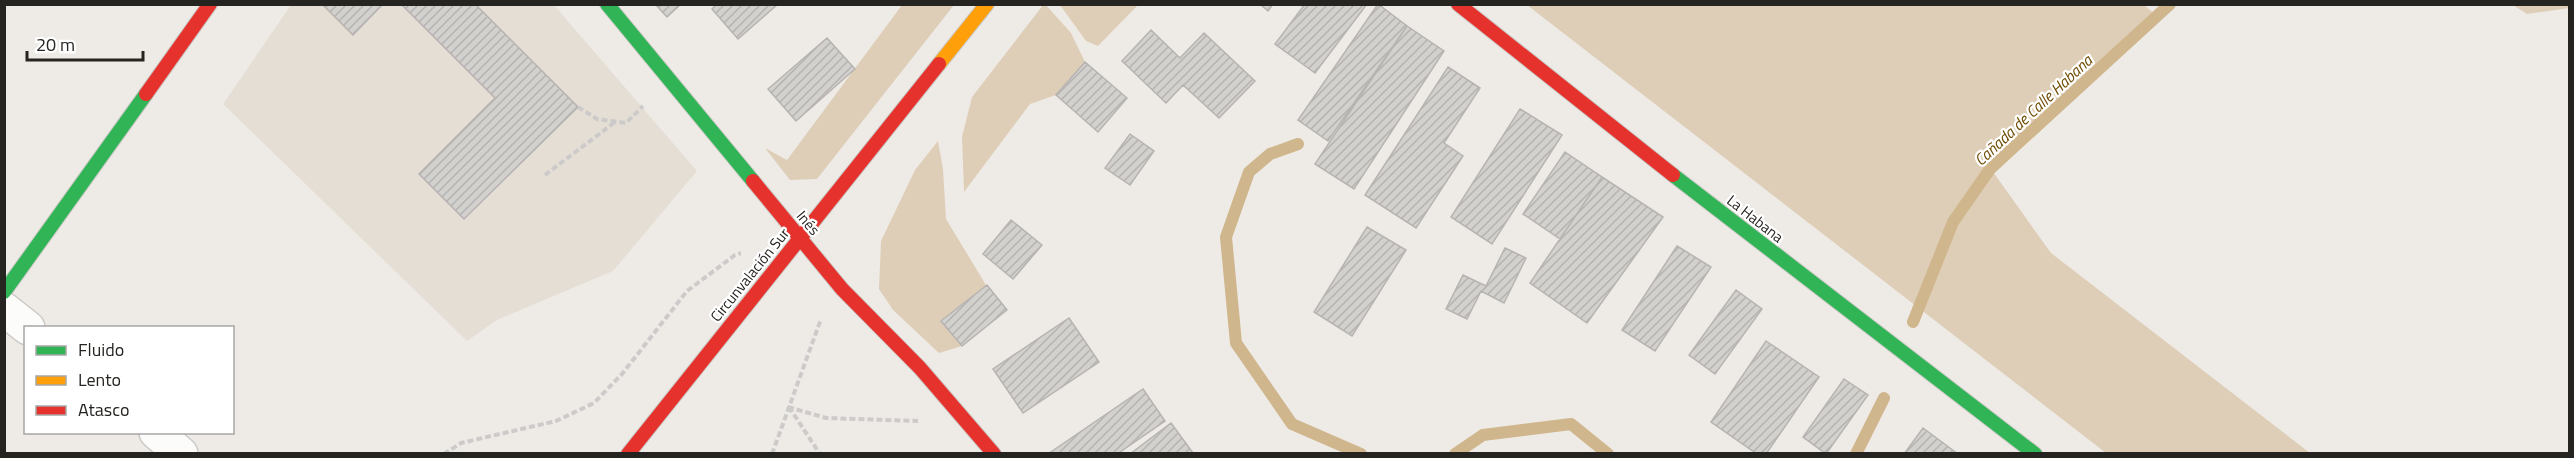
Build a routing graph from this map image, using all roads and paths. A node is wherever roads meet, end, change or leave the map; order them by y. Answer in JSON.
{"nodes":[{"id":1,"x":210,"y":4,"type":"edge"},
{"id":2,"x":607,"y":4,"type":"edge"},
{"id":3,"x":987,"y":4,"type":"edge"},
{"id":4,"x":1458,"y":4,"type":"edge"},
{"id":5,"x":669,"y":81,"type":"junction"},
{"id":6,"x":578,"y":107,"type":"dead end"},
{"id":7,"x":616,"y":121,"type":"junction"},
{"id":8,"x":545,"y":175,"type":"dead end"},
{"id":9,"x":800,"y":240,"type":"junction"},
{"id":10,"x":746,"y":252,"type":"dead end"},
{"id":11,"x":842,"y":289,"type":"junction"},
{"id":12,"x":4,"y":292,"type":"edge"},
{"id":13,"x":4,"y":309,"type":"edge"},
{"id":14,"x":26,"y":326,"type":"edge"},
{"id":15,"x":788,"y":407,"type":"junction"},
{"id":16,"x":968,"y":423,"type":"junction"},
{"id":17,"x":158,"y":434,"type":"edge"},
{"id":18,"x":182,"y":453,"type":"edge"},
{"id":19,"x":444,"y":453,"type":"edge"},
{"id":20,"x":628,"y":453,"type":"edge"},
{"id":21,"x":772,"y":453,"type":"edge"},
{"id":22,"x":820,"y":453,"type":"edge"},
{"id":23,"x":994,"y":453,"type":"edge"},
{"id":24,"x":2035,"y":453,"type":"edge"}],
"edges":[{"from":1,"to":12,"type":"street"},
{"from":2,"to":5,"type":"street","name":"Inés"},
{"from":3,"to":9,"type":"street","name":"Circunvalación Sur"},
{"from":4,"to":24,"type":"street","name":"La Habana"},
{"from":5,"to":7,"type":"path"},
{"from":5,"to":9,"type":"street","name":"Inés"},
{"from":6,"to":7,"type":"path"},
{"from":7,"to":8,"type":"path"},
{"from":9,"to":11,"type":"street","name":"Inés"},
{"from":9,"to":20,"type":"street","name":"Circunvalación Sur"},
{"from":10,"to":19,"type":"path"},
{"from":11,"to":15,"type":"path"},
{"from":11,"to":16,"type":"street","name":"Inés"},
{"from":13,"to":14,"type":"street"},
{"from":15,"to":16,"type":"path"},
{"from":15,"to":21,"type":"path"},
{"from":15,"to":22,"type":"path"},
{"from":16,"to":23,"type":"street","name":"Inés"},
{"from":17,"to":18,"type":"street"}]}
